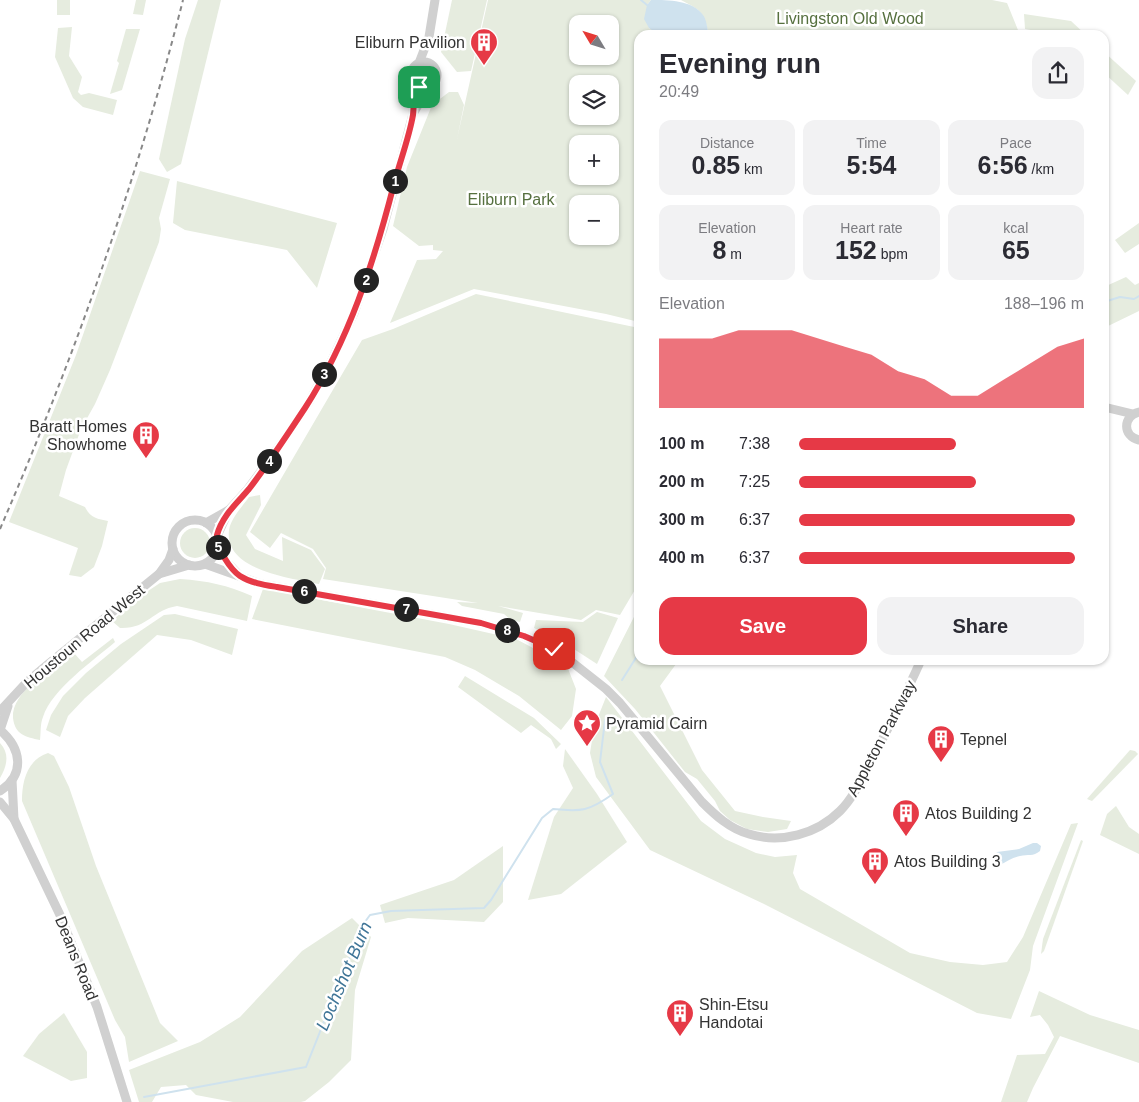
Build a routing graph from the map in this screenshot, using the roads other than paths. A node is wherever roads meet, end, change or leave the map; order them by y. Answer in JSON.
{"nodes":[{"id":1,"x":435,"y":0,"type":"edge"},
{"id":2,"x":428,"y":36,"type":"junction"},
{"id":3,"x":419,"y":63,"type":"junction"},
{"id":4,"x":429,"y":63,"type":"junction"},
{"id":5,"x":415,"y":84,"type":"junction"},
{"id":6,"x":428,"y":88,"type":"junction"},
{"id":7,"x":413,"y":114,"type":"junction"},
{"id":8,"x":1109,"y":408,"type":"edge"},
{"id":9,"x":1109,"y":410,"type":"edge"},
{"id":10,"x":1136,"y":413,"type":"edge"},
{"id":11,"x":1126,"y":426,"type":"junction"},
{"id":12,"x":1139,"y":440,"type":"edge"},
{"id":13,"x":229,"y":510,"type":"junction"},
{"id":14,"x":206,"y":523,"type":"junction"},
{"id":15,"x":217,"y":536,"type":"junction"},
{"id":16,"x":218,"y":547,"type":"junction"},
{"id":17,"x":173,"y":548,"type":"junction"},
{"id":18,"x":205,"y":564,"type":"junction"},
{"id":19,"x":189,"y":565,"type":"junction"},
{"id":20,"x":159,"y":574,"type":"junction"},
{"id":21,"x":240,"y":576,"type":"junction"},
{"id":22,"x":920,"y":665,"type":"edge"},
{"id":23,"x":11,"y":699,"type":"junction"},
{"id":24,"x":0,"y":711,"type":"edge"},
{"id":25,"x":0,"y":730,"type":"edge"},
{"id":26,"x":12,"y":780,"type":"junction"},
{"id":27,"x":0,"y":790,"type":"edge"},
{"id":28,"x":0,"y":802,"type":"edge"},
{"id":29,"x":14,"y":819,"type":"junction"},
{"id":30,"x":127,"y":1102,"type":"edge"}],
"edges":[{"from":1,"to":2,"type":"street"},
{"from":2,"to":3,"type":"street"},
{"from":2,"to":4,"type":"street"},
{"from":3,"to":4,"type":"street"},
{"from":3,"to":5,"type":"street"},
{"from":4,"to":6,"type":"street"},
{"from":5,"to":6,"type":"street"},
{"from":5,"to":7,"type":"street"},
{"from":6,"to":7,"type":"street"},
{"from":7,"to":13,"type":"street"},
{"from":8,"to":10,"type":"street"},
{"from":9,"to":11,"type":"street"},
{"from":10,"to":11,"type":"street"},
{"from":11,"to":12,"type":"street"},
{"from":13,"to":14,"type":"street"},
{"from":13,"to":15,"type":"street"},
{"from":14,"to":15,"type":"street"},
{"from":14,"to":17,"type":"street"},
{"from":15,"to":16,"type":"street"},
{"from":16,"to":18,"type":"street"},
{"from":16,"to":21,"type":"street"},
{"from":17,"to":19,"type":"street"},
{"from":17,"to":20,"type":"street","name":"Houstoun Road West"},
{"from":18,"to":19,"type":"street"},
{"from":18,"to":21,"type":"street","name":"Appleton Parkway"},
{"from":19,"to":20,"type":"street","name":"Houstoun Road West"},
{"from":20,"to":23,"type":"street","name":"Houstoun Road West"},
{"from":21,"to":22,"type":"street","name":"Appleton Parkway"},
{"from":23,"to":24,"type":"street","name":"Houstoun Road West"},
{"from":23,"to":25,"type":"street","name":"Houstoun Road West"},
{"from":25,"to":26,"type":"street","name":"Deans Road"},
{"from":26,"to":27,"type":"street"},
{"from":26,"to":29,"type":"street","name":"Deans Road"},
{"from":28,"to":29,"type":"street","name":"Deans Road"},
{"from":29,"to":30,"type":"street","name":"Deans Road"}]}
